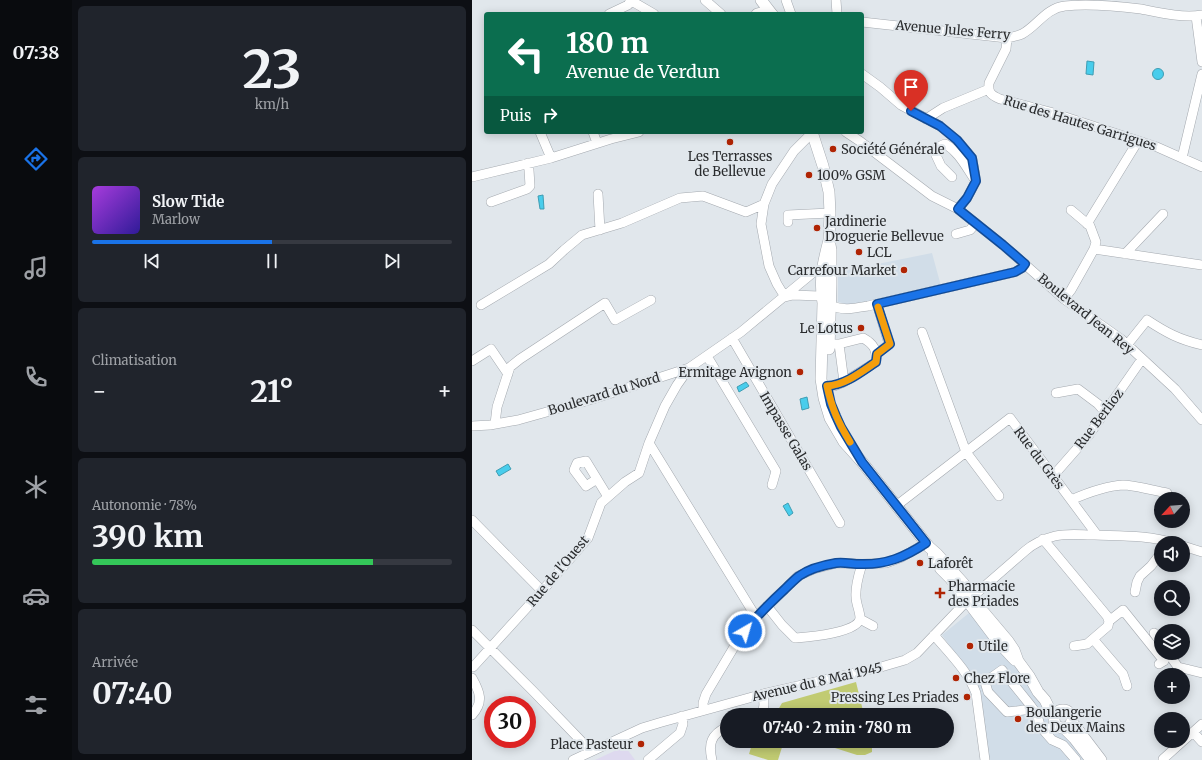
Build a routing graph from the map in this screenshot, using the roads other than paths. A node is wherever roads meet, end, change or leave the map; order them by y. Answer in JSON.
{"nodes":[{"id":1,"x":631,"y":0,"type":"edge"},
{"id":2,"x":705,"y":0,"type":"edge"},
{"id":3,"x":761,"y":0,"type":"edge"},
{"id":4,"x":786,"y":0,"type":"edge"},
{"id":5,"x":836,"y":0,"type":"edge"},
{"id":6,"x":1057,"y":4,"type":"edge"},
{"id":7,"x":613,"y":12,"type":"edge"},
{"id":8,"x":651,"y":12,"type":"edge"},
{"id":9,"x":719,"y":12,"type":"edge"},
{"id":10,"x":757,"y":12,"type":"edge"},
{"id":11,"x":770,"y":12,"type":"edge"},
{"id":12,"x":790,"y":12,"type":"edge"},
{"id":13,"x":837,"y":12,"type":"edge"},
{"id":14,"x":1199,"y":16,"type":"edge"},
{"id":15,"x":864,"y":22,"type":"edge"},
{"id":16,"x":1007,"y":38,"type":"junction"},
{"id":17,"x":1202,"y":62,"type":"edge"},
{"id":18,"x":1202,"y":74,"type":"edge"},
{"id":19,"x":864,"y":75,"type":"edge"},
{"id":20,"x":988,"y":89,"type":"junction"},
{"id":21,"x":926,"y":119,"type":"junction"},
{"id":22,"x":541,"y":134,"type":"edge"},
{"id":23,"x":594,"y":134,"type":"edge"},
{"id":24,"x":631,"y":134,"type":"edge"},
{"id":25,"x":810,"y":134,"type":"edge"},
{"id":26,"x":813,"y":134,"type":"edge"},
{"id":27,"x":849,"y":134,"type":"edge"},
{"id":28,"x":1138,"y":141,"type":"junction"},
{"id":29,"x":597,"y":143,"type":"junction"},
{"id":30,"x":551,"y":158,"type":"junction"},
{"id":31,"x":1182,"y":158,"type":"junction"},
{"id":32,"x":528,"y":163,"type":"junction"},
{"id":33,"x":1202,"y":167,"type":"edge"},
{"id":34,"x":472,"y":177,"type":"edge"},
{"id":35,"x":952,"y":177,"type":"dead end"},
{"id":36,"x":976,"y":181,"type":"junction"},
{"id":37,"x":598,"y":194,"type":"dead end"},
{"id":38,"x":491,"y":202,"type":"dead end"},
{"id":39,"x":764,"y":204,"type":"junction"},
{"id":40,"x":958,"y":209,"type":"junction"},
{"id":41,"x":1072,"y":210,"type":"dead end"},
{"id":42,"x":830,"y":213,"type":"junction"},
{"id":43,"x":1164,"y":214,"type":"dead end"},
{"id":44,"x":788,"y":222,"type":"dead end"},
{"id":45,"x":976,"y":223,"type":"junction"},
{"id":46,"x":1087,"y":224,"type":"junction"},
{"id":47,"x":600,"y":230,"type":"junction"},
{"id":48,"x":956,"y":234,"type":"dead end"},
{"id":49,"x":1094,"y":249,"type":"junction"},
{"id":50,"x":1125,"y":254,"type":"junction"},
{"id":51,"x":1025,"y":264,"type":"junction"},
{"id":52,"x":1202,"y":265,"type":"edge"},
{"id":53,"x":826,"y":274,"type":"junction"},
{"id":54,"x":785,"y":297,"type":"junction"},
{"id":55,"x":822,"y":298,"type":"junction"},
{"id":56,"x":1064,"y":299,"type":"junction"},
{"id":57,"x":651,"y":300,"type":"dead end"},
{"id":58,"x":481,"y":304,"type":"dead end"},
{"id":59,"x":877,"y":304,"type":"junction"},
{"id":60,"x":831,"y":305,"type":"junction"},
{"id":61,"x":922,"y":332,"type":"dead end"},
{"id":62,"x":732,"y":338,"type":"junction"},
{"id":63,"x":834,"y":344,"type":"junction"},
{"id":64,"x":1202,"y":344,"type":"edge"},
{"id":65,"x":1127,"y":345,"type":"junction"},
{"id":66,"x":877,"y":354,"type":"junction"},
{"id":67,"x":707,"y":356,"type":"junction"},
{"id":68,"x":1142,"y":359,"type":"junction"},
{"id":69,"x":472,"y":361,"type":"edge"},
{"id":70,"x":689,"y":368,"type":"junction"},
{"id":71,"x":508,"y":374,"type":"junction"},
{"id":72,"x":844,"y":382,"type":"junction"},
{"id":73,"x":824,"y":386,"type":"junction"},
{"id":74,"x":1056,"y":394,"type":"dead end"},
{"id":75,"x":1105,"y":412,"type":"junction"},
{"id":76,"x":1202,"y":420,"type":"edge"},
{"id":77,"x":495,"y":424,"type":"junction"},
{"id":78,"x":472,"y":426,"type":"edge"},
{"id":79,"x":649,"y":442,"type":"junction"},
{"id":80,"x":966,"y":452,"type":"junction"},
{"id":81,"x":1053,"y":476,"type":"junction"},
{"id":82,"x":597,"y":479,"type":"dead end"},
{"id":83,"x":772,"y":485,"type":"dead end"},
{"id":84,"x":1162,"y":492,"type":"edge"},
{"id":85,"x":999,"y":496,"type":"dead end"},
{"id":86,"x":608,"y":497,"type":"junction"},
{"id":87,"x":1071,"y":500,"type":"junction"},
{"id":88,"x":896,"y":506,"type":"junction"},
{"id":89,"x":472,"y":520,"type":"edge"},
{"id":90,"x":840,"y":523,"type":"dead end"},
{"id":91,"x":1098,"y":535,"type":"junction"},
{"id":92,"x":1043,"y":539,"type":"junction"},
{"id":93,"x":1154,"y":539,"type":"edge"},
{"id":94,"x":928,"y":545,"type":"junction"},
{"id":95,"x":1190,"y":548,"type":"edge"},
{"id":96,"x":1202,"y":552,"type":"edge"},
{"id":97,"x":1154,"y":562,"type":"edge"},
{"id":98,"x":862,"y":564,"type":"junction"},
{"id":99,"x":542,"y":591,"type":"junction"},
{"id":100,"x":1135,"y":592,"type":"dead end"},
{"id":101,"x":970,"y":599,"type":"junction"},
{"id":102,"x":767,"y":606,"type":"junction"},
{"id":103,"x":756,"y":617,"type":"junction"},
{"id":104,"x":860,"y":619,"type":"junction"},
{"id":105,"x":1108,"y":621,"type":"junction"},
{"id":106,"x":873,"y":626,"type":"dead end"},
{"id":107,"x":472,"y":630,"type":"edge"},
{"id":108,"x":934,"y":635,"type":"junction"},
{"id":109,"x":1093,"y":639,"type":"junction"},
{"id":110,"x":1074,"y":646,"type":"dead end"},
{"id":111,"x":490,"y":648,"type":"junction"},
{"id":112,"x":1173,"y":660,"type":"edge"},
{"id":113,"x":1159,"y":664,"type":"dead end"},
{"id":114,"x":472,"y":667,"type":"edge"},
{"id":115,"x":1202,"y":673,"type":"edge"},
{"id":116,"x":472,"y":678,"type":"edge"},
{"id":117,"x":1127,"y":686,"type":"dead end"},
{"id":118,"x":988,"y":692,"type":"junction"},
{"id":119,"x":976,"y":693,"type":"junction"},
{"id":120,"x":763,"y":694,"type":"junction"},
{"id":121,"x":764,"y":708,"type":"edge"},
{"id":122,"x":1033,"y":709,"type":"junction"},
{"id":123,"x":703,"y":710,"type":"junction"},
{"id":124,"x":472,"y":715,"type":"edge"},
{"id":125,"x":682,"y":716,"type":"junction"},
{"id":126,"x":1061,"y":720,"type":"junction"},
{"id":127,"x":1202,"y":724,"type":"edge"},
{"id":128,"x":720,"y":731,"type":"edge"},
{"id":129,"x":1045,"y":732,"type":"junction"},
{"id":130,"x":1193,"y":732,"type":"junction"},
{"id":131,"x":1190,"y":735,"type":"edge"},
{"id":132,"x":1202,"y":742,"type":"edge"},
{"id":133,"x":1175,"y":748,"type":"edge"},
{"id":134,"x":590,"y":752,"type":"junction"},
{"id":135,"x":1163,"y":759,"type":"dead end"},
{"id":136,"x":573,"y":760,"type":"edge"},
{"id":137,"x":648,"y":760,"type":"edge"},
{"id":138,"x":712,"y":760,"type":"edge"},
{"id":139,"x":985,"y":760,"type":"edge"},
{"id":140,"x":1076,"y":760,"type":"edge"},
{"id":141,"x":1091,"y":760,"type":"edge"},
{"id":142,"x":1101,"y":760,"type":"edge"}],
"edges":[{"from":1,"to":7,"type":"street"},
{"from":1,"to":8,"type":"street"},
{"from":2,"to":9,"type":"street"},
{"from":3,"to":10,"type":"main road"},
{"from":3,"to":11,"type":"main road"},
{"from":4,"to":12,"type":"street"},
{"from":5,"to":13,"type":"street"},
{"from":6,"to":14,"type":"street","name":"Avenue Jules Ferry"},
{"from":6,"to":16,"type":"street","name":"Avenue Jules Ferry"},
{"from":14,"to":17,"type":"street"},
{"from":15,"to":16,"type":"street","name":"Avenue Jules Ferry"},
{"from":16,"to":20,"type":"street","name":"Rue des Hautes Garrigues"},
{"from":18,"to":31,"type":"street"},
{"from":19,"to":21,"type":"street"},
{"from":20,"to":21,"type":"street"},
{"from":20,"to":28,"type":"street","name":"Rue des Hautes Garrigues"},
{"from":21,"to":36,"type":"street"},
{"from":22,"to":30,"type":"street"},
{"from":23,"to":29,"type":"street"},
{"from":24,"to":29,"type":"street"},
{"from":25,"to":39,"type":"street"},
{"from":26,"to":42,"type":"main road"},
{"from":27,"to":40,"type":"street","name":"Boulevard Jean Rey"},
{"from":28,"to":31,"type":"street","name":"Rue des Hautes Garrigues"},
{"from":28,"to":46,"type":"street"},
{"from":29,"to":30,"type":"street"},
{"from":30,"to":32,"type":"street"},
{"from":31,"to":33,"type":"street","name":"Rue des Hautes Garrigues"},
{"from":32,"to":34,"type":"street"},
{"from":32,"to":38,"type":"street"},
{"from":35,"to":36,"type":"street"},
{"from":36,"to":40,"type":"street"},
{"from":37,"to":47,"type":"street"},
{"from":39,"to":47,"type":"street"},
{"from":39,"to":54,"type":"street"},
{"from":40,"to":45,"type":"street","name":"Boulevard Jean Rey"},
{"from":41,"to":46,"type":"street"},
{"from":42,"to":44,"type":"street"},
{"from":42,"to":53,"type":"main road"},
{"from":43,"to":50,"type":"street"},
{"from":45,"to":48,"type":"street"},
{"from":45,"to":51,"type":"street","name":"Boulevard Jean Rey"},
{"from":46,"to":49,"type":"street"},
{"from":47,"to":58,"type":"street"},
{"from":49,"to":50,"type":"street"},
{"from":49,"to":56,"type":"street"},
{"from":50,"to":52,"type":"street"},
{"from":51,"to":56,"type":"street","name":"Boulevard Jean Rey"},
{"from":51,"to":59,"type":"street"},
{"from":53,"to":54,"type":"street","name":"Boulevard du Nord"},
{"from":53,"to":55,"type":"main road"},
{"from":53,"to":60,"type":"main road"},
{"from":54,"to":55,"type":"street"},
{"from":54,"to":62,"type":"street","name":"Boulevard du Nord"},
{"from":55,"to":60,"type":"street"},
{"from":55,"to":73,"type":"main road"},
{"from":56,"to":65,"type":"street","name":"Boulevard Jean Rey"},
{"from":57,"to":71,"type":"street"},
{"from":59,"to":60,"type":"street"},
{"from":59,"to":66,"type":"street"},
{"from":60,"to":63,"type":"main road"},
{"from":61,"to":80,"type":"street"},
{"from":62,"to":67,"type":"street","name":"Boulevard du Nord"},
{"from":62,"to":90,"type":"street","name":"Impasse Galas"},
{"from":63,"to":66,"type":"street"},
{"from":63,"to":72,"type":"street"},
{"from":63,"to":73,"type":"main road"},
{"from":64,"to":65,"type":"street"},
{"from":65,"to":68,"type":"street","name":"Boulevard Jean Rey"},
{"from":66,"to":72,"type":"street"},
{"from":67,"to":70,"type":"street","name":"Boulevard du Nord"},
{"from":67,"to":83,"type":"street"},
{"from":68,"to":75,"type":"street","name":"Rue Berlioz"},
{"from":68,"to":76,"type":"street","name":"Boulevard Jean Rey"},
{"from":69,"to":71,"type":"street"},
{"from":70,"to":77,"type":"street","name":"Boulevard du Nord"},
{"from":70,"to":79,"type":"street","name":"Rue de l'Ouest"},
{"from":71,"to":77,"type":"street"},
{"from":72,"to":73,"type":"street"},
{"from":73,"to":88,"type":"main road"},
{"from":74,"to":75,"type":"street"},
{"from":75,"to":81,"type":"street","name":"Rue Berlioz"},
{"from":77,"to":78,"type":"street","name":"Boulevard du Nord"},
{"from":79,"to":86,"type":"street","name":"Rue de l'Ouest"},
{"from":79,"to":103,"type":"street"},
{"from":80,"to":81,"type":"street","name":"Rue du Grès"},
{"from":80,"to":85,"type":"street"},
{"from":80,"to":88,"type":"street","name":"Rue du Grès"},
{"from":81,"to":87,"type":"street","name":"Rue du Grès"},
{"from":82,"to":86,"type":"street"},
{"from":84,"to":87,"type":"street"},
{"from":86,"to":99,"type":"street","name":"Rue de l'Ouest"},
{"from":87,"to":91,"type":"street","name":"Rue du Grès"},
{"from":88,"to":94,"type":"main road"},
{"from":89,"to":99,"type":"street"},
{"from":91,"to":92,"type":"street"},
{"from":91,"to":93,"type":"street"},
{"from":92,"to":101,"type":"street","name":"Avenue du 8 Mai 1945"},
{"from":92,"to":105,"type":"street"},
{"from":94,"to":98,"type":"street"},
{"from":94,"to":101,"type":"main road"},
{"from":95,"to":96,"type":"street"},
{"from":97,"to":100,"type":"street"},
{"from":98,"to":102,"type":"street"},
{"from":98,"to":104,"type":"street"},
{"from":99,"to":111,"type":"street","name":"Rue de l'Ouest"},
{"from":101,"to":108,"type":"street","name":"Avenue du 8 Mai 1945"},
{"from":101,"to":126,"type":"main road"},
{"from":102,"to":103,"type":"street"},
{"from":102,"to":104,"type":"street"},
{"from":103,"to":123,"type":"street"},
{"from":104,"to":106,"type":"street"},
{"from":105,"to":109,"type":"street"},
{"from":105,"to":113,"type":"street"},
{"from":107,"to":111,"type":"street"},
{"from":108,"to":119,"type":"street"},
{"from":108,"to":120,"type":"street","name":"Avenue du 8 Mai 1945"},
{"from":109,"to":110,"type":"street"},
{"from":109,"to":117,"type":"street"},
{"from":111,"to":114,"type":"street","name":"Rue de l'Ouest"},
{"from":111,"to":134,"type":"street"},
{"from":112,"to":115,"type":"street"},
{"from":114,"to":116,"type":"street"},
{"from":116,"to":124,"type":"street"},
{"from":118,"to":119,"type":"street"},
{"from":118,"to":122,"type":"street"},
{"from":118,"to":122,"type":"street"},
{"from":119,"to":139,"type":"street"},
{"from":120,"to":121,"type":"street"},
{"from":120,"to":123,"type":"street","name":"Avenue du 8 Mai 1945"},
{"from":122,"to":129,"type":"street"},
{"from":123,"to":125,"type":"street","name":"Avenue du 8 Mai 1945"},
{"from":125,"to":134,"type":"street","name":"Avenue du 8 Mai 1945"},
{"from":125,"to":137,"type":"street"},
{"from":126,"to":129,"type":"street"},
{"from":126,"to":141,"type":"main road"},
{"from":126,"to":142,"type":"main road"},
{"from":127,"to":130,"type":"street"},
{"from":128,"to":138,"type":"street"},
{"from":129,"to":140,"type":"street"},
{"from":130,"to":131,"type":"street"},
{"from":130,"to":132,"type":"street"},
{"from":133,"to":135,"type":"street"},
{"from":134,"to":136,"type":"street","name":"Avenue du 8 Mai 1945"}]}
